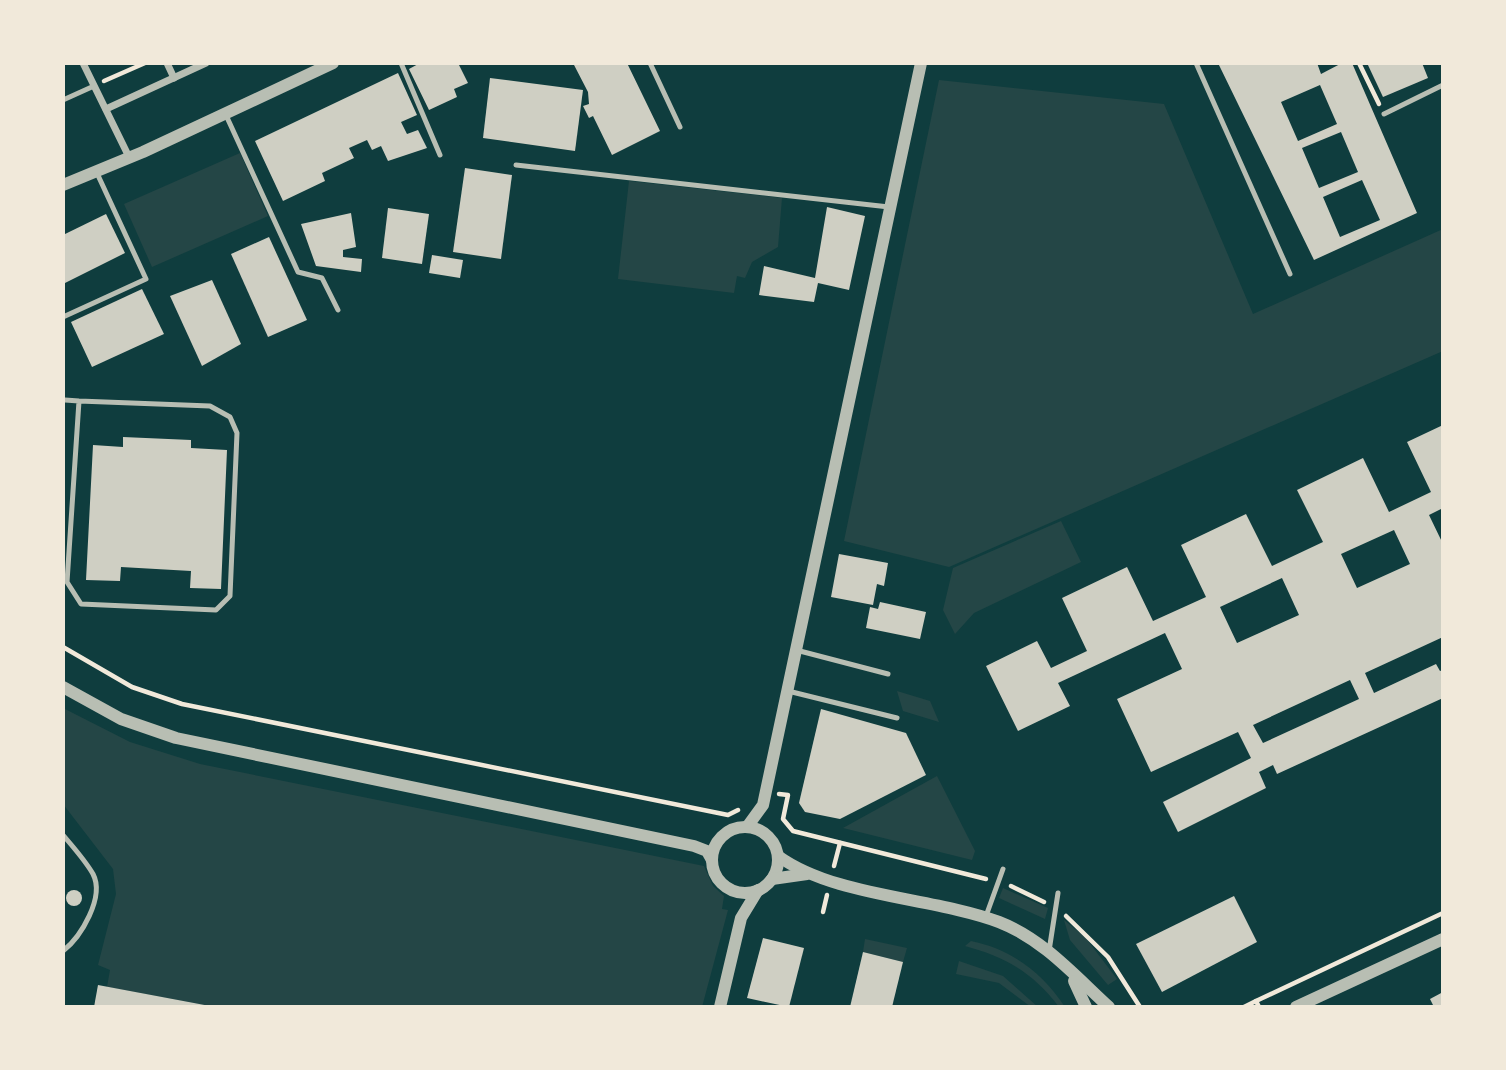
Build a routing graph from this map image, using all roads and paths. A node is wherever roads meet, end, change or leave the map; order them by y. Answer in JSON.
{"nodes":[{"id":1,"x":83,"y":63,"type":"edge"},
{"id":2,"x":145,"y":63,"type":"edge"},
{"id":3,"x":167,"y":63,"type":"edge"},
{"id":4,"x":206,"y":63,"type":"edge"},
{"id":5,"x":332,"y":63,"type":"edge"},
{"id":6,"x":401,"y":63,"type":"edge"},
{"id":7,"x":650,"y":63,"type":"edge"},
{"id":8,"x":921,"y":63,"type":"edge"},
{"id":9,"x":1196,"y":63,"type":"edge"},
{"id":10,"x":1359,"y":63,"type":"edge"},
{"id":11,"x":174,"y":78,"type":"junction"},
{"id":12,"x":1443,"y":85,"type":"edge"},
{"id":13,"x":94,"y":86,"type":"junction"},
{"id":14,"x":63,"y":100,"type":"edge"},
{"id":15,"x":106,"y":109,"type":"junction"},
{"id":16,"x":225,"y":113,"type":"junction"},
{"id":17,"x":1384,"y":114,"type":"joint"},
{"id":18,"x":680,"y":127,"type":"dead end"},
{"id":19,"x":440,"y":155,"type":"dead end"},
{"id":20,"x":129,"y":157,"type":"junction"},
{"id":21,"x":516,"y":165,"type":"dead end"},
{"id":22,"x":96,"y":171,"type":"junction"},
{"id":23,"x":63,"y":185,"type":"edge"},
{"id":24,"x":890,"y":208,"type":"junction"},
{"id":25,"x":1290,"y":274,"type":"dead end"},
{"id":26,"x":338,"y":310,"type":"dead end"},
{"id":27,"x":63,"y":317,"type":"edge"},
{"id":28,"x":63,"y":400,"type":"edge"},
{"id":29,"x":79,"y":401,"type":"junction"},
{"id":30,"x":63,"y":648,"type":"edge"},
{"id":31,"x":796,"y":650,"type":"junction"},
{"id":32,"x":888,"y":674,"type":"dead end"},
{"id":33,"x":63,"y":687,"type":"edge"},
{"id":34,"x":788,"y":691,"type":"junction"},
{"id":35,"x":897,"y":718,"type":"dead end"},
{"id":36,"x":788,"y":795,"type":"dead end"},
{"id":37,"x":763,"y":805,"type":"junction"},
{"id":38,"x":745,"y":807,"type":"dead end"},
{"id":39,"x":747,"y":827,"type":"junction"},
{"id":40,"x":793,"y":831,"type":"dead end"},
{"id":41,"x":63,"y":835,"type":"edge"},
{"id":42,"x":721,"y":837,"type":"junction"},
{"id":43,"x":771,"y":839,"type":"junction"},
{"id":44,"x":679,"y":843,"type":"junction"},
{"id":45,"x":778,"y":856,"type":"junction"},
{"id":46,"x":712,"y":860,"type":"junction"},
{"id":47,"x":1003,"y":869,"type":"dead end"},
{"id":48,"x":808,"y":874,"type":"junction"},
{"id":49,"x":772,"y":879,"type":"junction"},
{"id":50,"x":732,"y":890,"type":"junction"},
{"id":51,"x":758,"y":890,"type":"junction"},
{"id":52,"x":1058,"y":893,"type":"dead end"},
{"id":53,"x":1443,"y":913,"type":"edge"},
{"id":54,"x":741,"y":918,"type":"junction"},
{"id":55,"x":985,"y":918,"type":"junction"},
{"id":56,"x":1443,"y":939,"type":"edge"},
{"id":57,"x":63,"y":951,"type":"edge"},
{"id":58,"x":1049,"y":951,"type":"junction"},
{"id":59,"x":1069,"y":971,"type":"junction"},
{"id":60,"x":1256,"y":1001,"type":"junction"},
{"id":61,"x":720,"y":1007,"type":"edge"},
{"id":62,"x":1086,"y":1007,"type":"edge"},
{"id":63,"x":1109,"y":1007,"type":"edge"},
{"id":64,"x":1244,"y":1007,"type":"edge"},
{"id":65,"x":1259,"y":1007,"type":"edge"},
{"id":66,"x":1296,"y":1007,"type":"edge"}],
"edges":[{"from":1,"to":13,"type":"street"},
{"from":2,"to":13,"type":"path"},
{"from":3,"to":11,"type":"street"},
{"from":4,"to":11,"type":"street"},
{"from":5,"to":16,"type":"street"},
{"from":6,"to":19,"type":"lane"},
{"from":7,"to":18,"type":"lane"},
{"from":8,"to":24,"type":"street"},
{"from":9,"to":25,"type":"lane"},
{"from":10,"to":17,"type":"path"},
{"from":11,"to":15,"type":"street"},
{"from":12,"to":17,"type":"lane"},
{"from":13,"to":14,"type":"lane"},
{"from":13,"to":15,"type":"street"},
{"from":15,"to":20,"type":"street"},
{"from":16,"to":20,"type":"street"},
{"from":16,"to":26,"type":"lane"},
{"from":20,"to":22,"type":"street"},
{"from":21,"to":24,"type":"lane"},
{"from":22,"to":23,"type":"street"},
{"from":22,"to":27,"type":"lane"},
{"from":24,"to":31,"type":"street"},
{"from":28,"to":29,"type":"lane"},
{"from":29,"to":29,"type":"lane"},
{"from":30,"to":38,"type":"path"},
{"from":31,"to":32,"type":"lane"},
{"from":31,"to":34,"type":"street"},
{"from":33,"to":44,"type":"street"},
{"from":34,"to":35,"type":"lane"},
{"from":34,"to":37,"type":"street"},
{"from":36,"to":40,"type":"path"},
{"from":37,"to":39,"type":"street"},
{"from":37,"to":43,"type":"street"},
{"from":39,"to":42,"type":"street"},
{"from":39,"to":43,"type":"street"},
{"from":41,"to":57,"type":"lane"},
{"from":42,"to":44,"type":"street"},
{"from":42,"to":46,"type":"street"},
{"from":43,"to":45,"type":"street"},
{"from":44,"to":46,"type":"street"},
{"from":45,"to":48,"type":"street"},
{"from":45,"to":49,"type":"street"},
{"from":46,"to":50,"type":"street"},
{"from":47,"to":55,"type":"lane"},
{"from":48,"to":49,"type":"street"},
{"from":48,"to":55,"type":"street"},
{"from":49,"to":51,"type":"street"},
{"from":50,"to":51,"type":"street"},
{"from":50,"to":54,"type":"street"},
{"from":51,"to":54,"type":"street"},
{"from":52,"to":58,"type":"lane"},
{"from":53,"to":60,"type":"path"},
{"from":54,"to":61,"type":"street"},
{"from":55,"to":58,"type":"street"},
{"from":56,"to":66,"type":"street"},
{"from":58,"to":59,"type":"street"},
{"from":59,"to":62,"type":"street"},
{"from":59,"to":63,"type":"street"},
{"from":60,"to":64,"type":"path"},
{"from":60,"to":65,"type":"path"}]}
